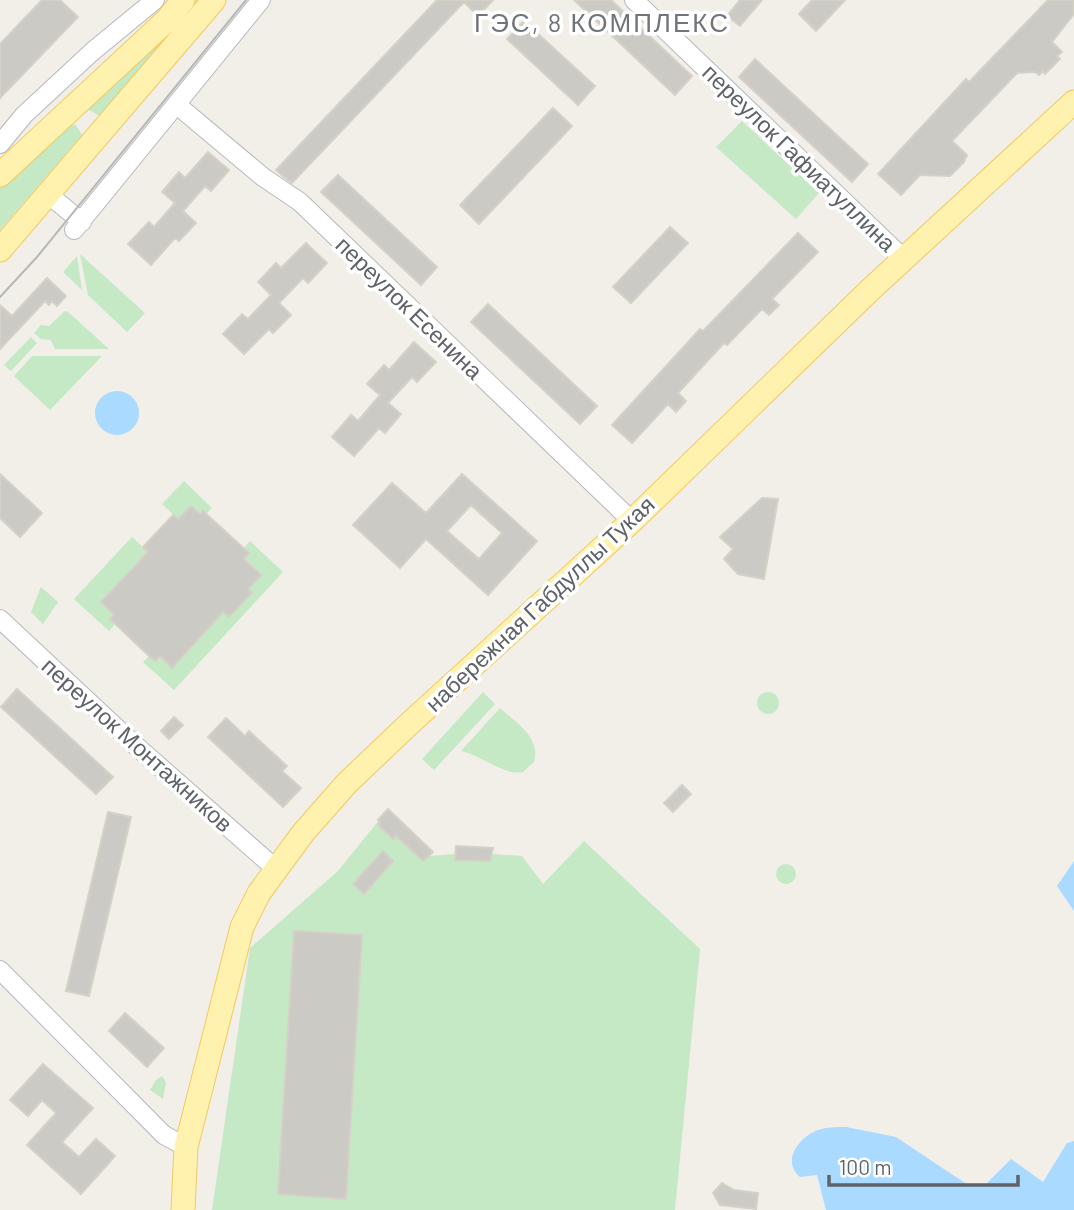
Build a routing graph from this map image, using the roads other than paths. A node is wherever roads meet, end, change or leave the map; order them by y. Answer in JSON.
{"nodes":[{"id":1,"x":155,"y":0,"type":"edge"},
{"id":2,"x":183,"y":0,"type":"edge"},
{"id":3,"x":214,"y":0,"type":"edge"},
{"id":4,"x":261,"y":0,"type":"edge"},
{"id":5,"x":634,"y":0,"type":"edge"},
{"id":6,"x":1074,"y":102,"type":"edge"},
{"id":7,"x":177,"y":105,"type":"junction"},
{"id":8,"x":57,"y":121,"type":"junction"},
{"id":9,"x":0,"y":144,"type":"edge"},
{"id":10,"x":85,"y":155,"type":"junction"},
{"id":11,"x":0,"y":175,"type":"edge"},
{"id":12,"x":49,"y":195,"type":"junction"},
{"id":13,"x":0,"y":250,"type":"edge"},
{"id":14,"x":904,"y":259,"type":"junction"},
{"id":15,"x":632,"y":520,"type":"junction"},
{"id":16,"x":0,"y":619,"type":"edge"},
{"id":17,"x":276,"y":869,"type":"junction"},
{"id":18,"x":0,"y":970,"type":"edge"},
{"id":19,"x":186,"y":1147,"type":"junction"},
{"id":20,"x":183,"y":1210,"type":"edge"}],
"edges":[{"from":1,"to":9,"type":"street"},
{"from":2,"to":8,"type":"main road"},
{"from":3,"to":10,"type":"main road"},
{"from":4,"to":7,"type":"street"},
{"from":5,"to":14,"type":"street","name":"переулок Гафиатуллина"},
{"from":6,"to":14,"type":"main road","name":"набережная Габдуллы Тукая"},
{"from":7,"to":12,"type":"street"},
{"from":7,"to":15,"type":"street","name":"переулок Есенина"},
{"from":8,"to":10,"type":"main road"},
{"from":8,"to":11,"type":"main road"},
{"from":10,"to":12,"type":"main road"},
{"from":12,"to":13,"type":"main road"},
{"from":14,"to":15,"type":"main road","name":"набережная Габдуллы Тукая"},
{"from":15,"to":17,"type":"main road","name":"набережная Габдуллы Тукая"},
{"from":16,"to":17,"type":"street","name":"переулок Монтажников"},
{"from":17,"to":19,"type":"main road","name":"набережная Габдуллы Тукая"},
{"from":18,"to":19,"type":"street"},
{"from":19,"to":20,"type":"main road","name":"набережная Габдуллы Тукая"}]}
